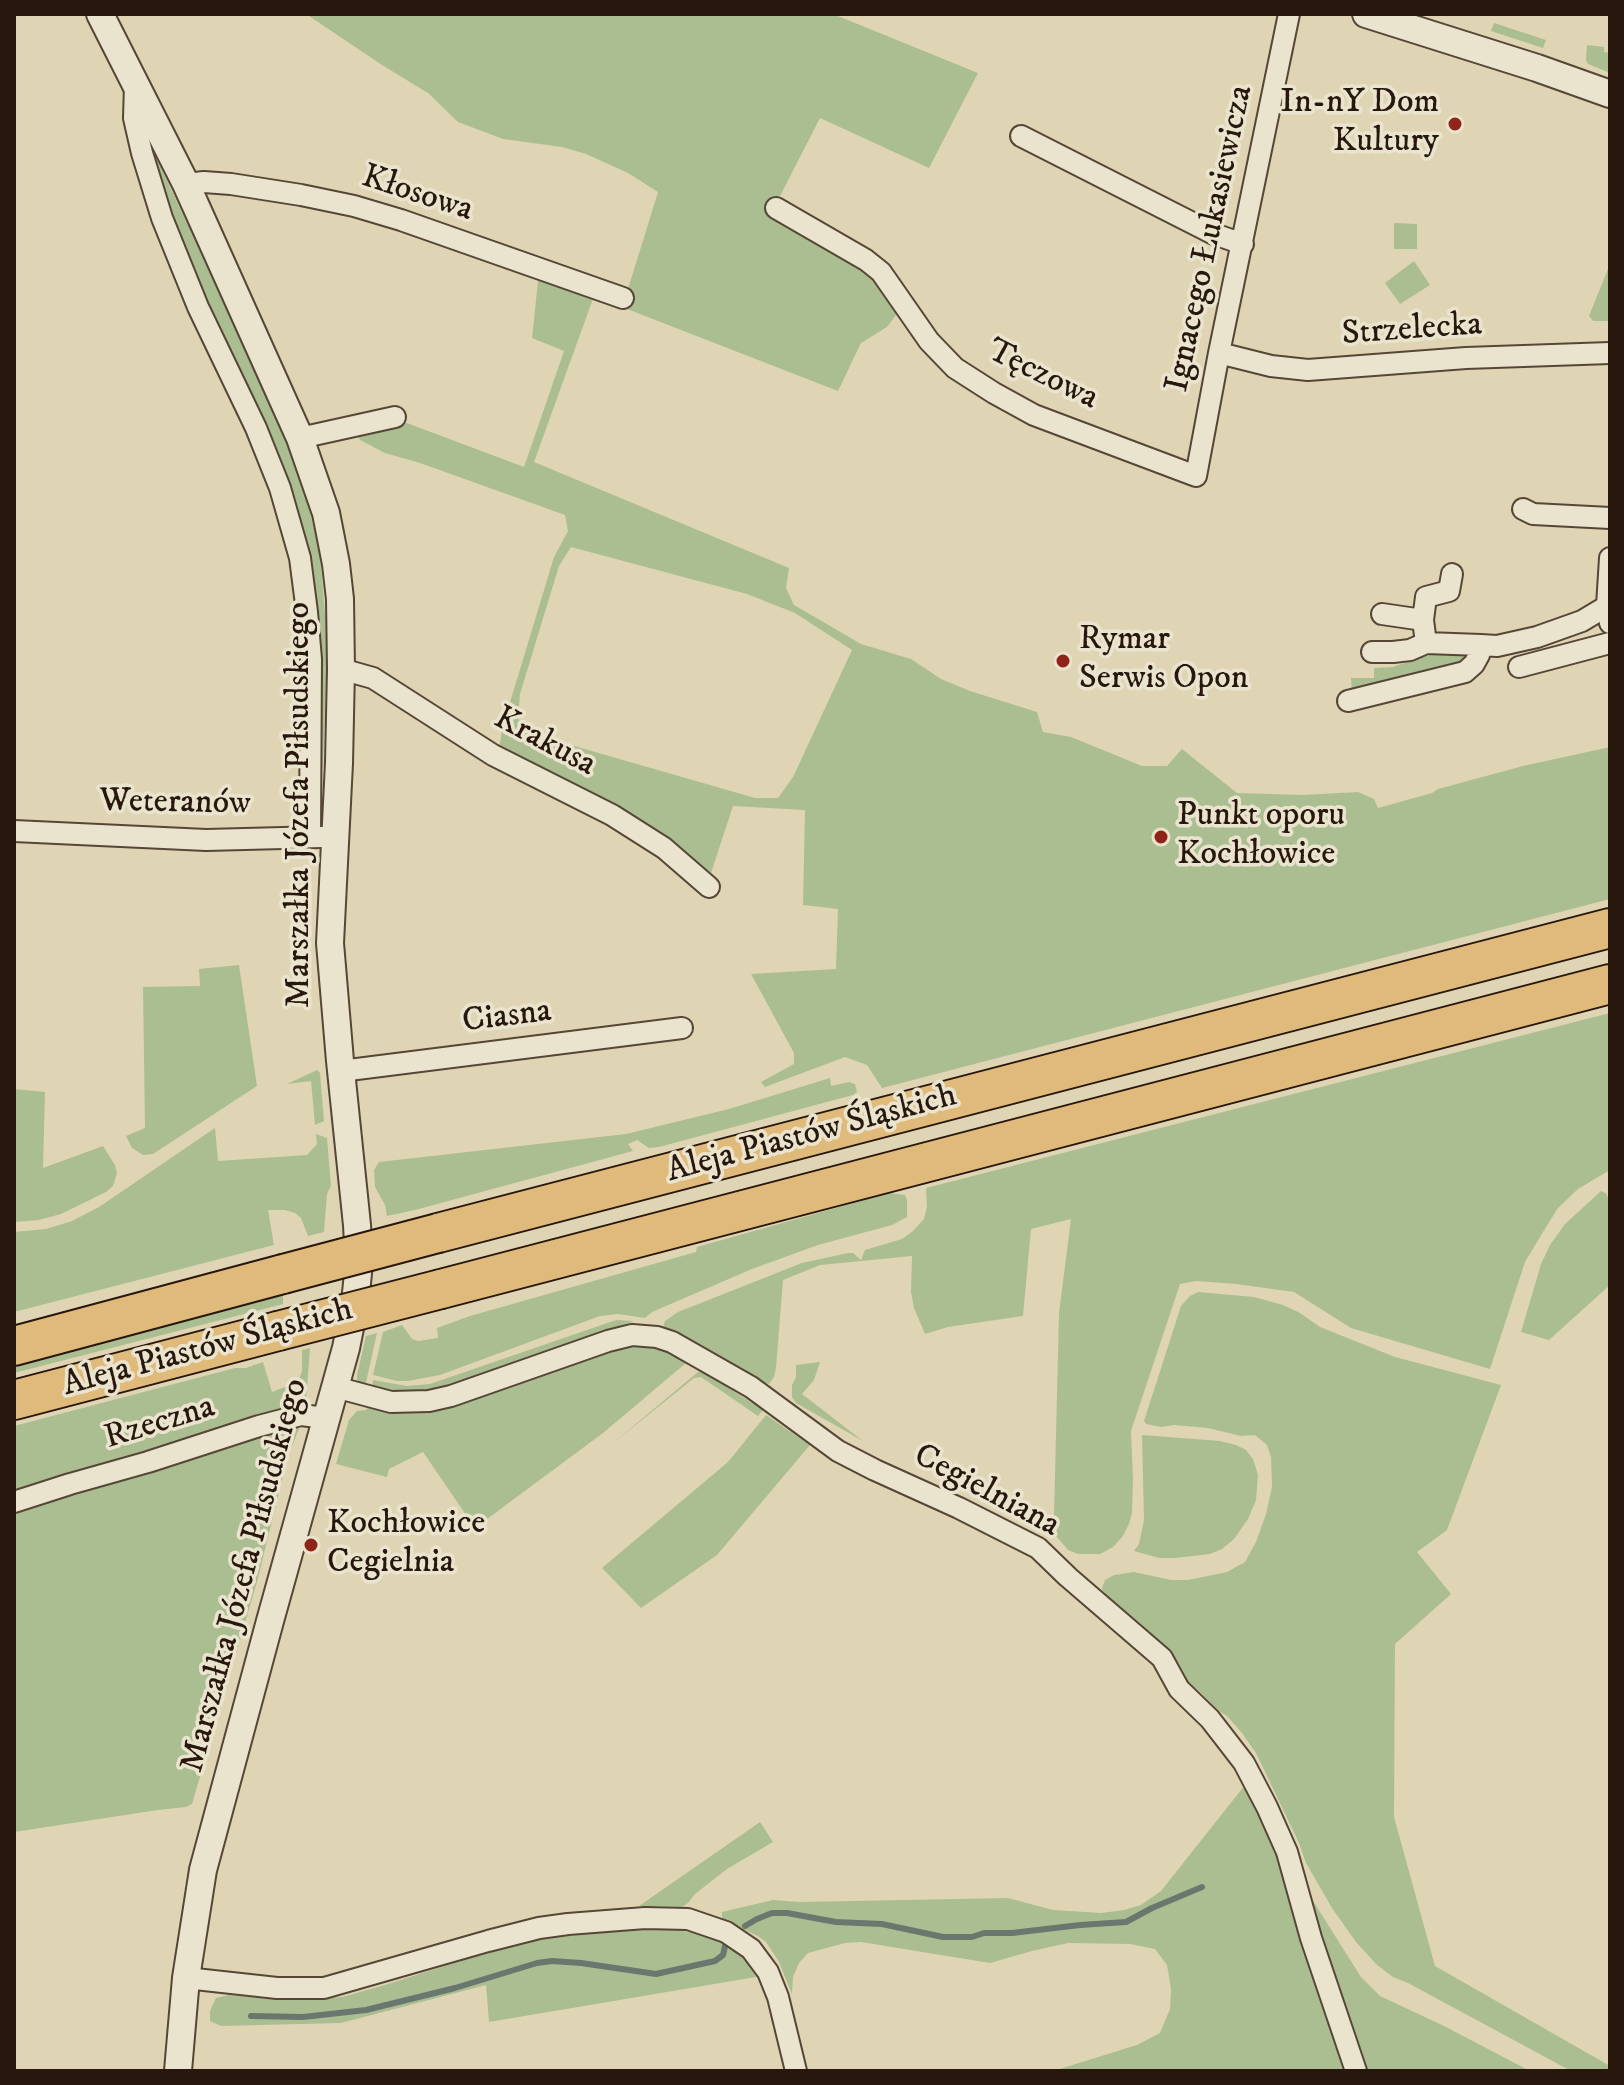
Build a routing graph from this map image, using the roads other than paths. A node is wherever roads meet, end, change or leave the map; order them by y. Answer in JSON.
{"nodes":[{"id":1,"x":100,"y":14,"type":"edge"},
{"id":2,"x":1289,"y":14,"type":"edge"},
{"id":3,"x":1366,"y":14,"type":"edge"},
{"id":4,"x":135,"y":83,"type":"junction"},
{"id":5,"x":1610,"y":94,"type":"edge"},
{"id":6,"x":1021,"y":136,"type":"dead end"},
{"id":7,"x":186,"y":184,"type":"junction"},
{"id":8,"x":776,"y":208,"type":"dead end"},
{"id":9,"x":1243,"y":244,"type":"junction"},
{"id":10,"x":623,"y":298,"type":"dead end"},
{"id":11,"x":1219,"y":353,"type":"junction"},
{"id":12,"x":1610,"y":353,"type":"edge"},
{"id":13,"x":395,"y":417,"type":"dead end"},
{"id":14,"x":300,"y":438,"type":"junction"},
{"id":15,"x":1196,"y":476,"type":"joint"},
{"id":16,"x":1523,"y":509,"type":"dead end"},
{"id":17,"x":1610,"y":518,"type":"edge"},
{"id":18,"x":1610,"y":558,"type":"edge"},
{"id":19,"x":1452,"y":574,"type":"dead end"},
{"id":20,"x":1382,"y":614,"type":"dead end"},
{"id":21,"x":1608,"y":614,"type":"edge"},
{"id":22,"x":1423,"y":620,"type":"junction"},
{"id":23,"x":1426,"y":643,"type":"junction"},
{"id":24,"x":1610,"y":643,"type":"edge"},
{"id":25,"x":1481,"y":645,"type":"junction"},
{"id":26,"x":1372,"y":652,"type":"dead end"},
{"id":27,"x":1519,"y":667,"type":"dead end"},
{"id":28,"x":341,"y":669,"type":"junction"},
{"id":29,"x":1348,"y":701,"type":"dead end"},
{"id":30,"x":14,"y":831,"type":"edge"},
{"id":31,"x":322,"y":837,"type":"junction"},
{"id":32,"x":709,"y":887,"type":"dead end"},
{"id":33,"x":1610,"y":928,"type":"edge"},
{"id":34,"x":1610,"y":984,"type":"edge"},
{"id":35,"x":682,"y":1028,"type":"dead end"},
{"id":36,"x":341,"y":1071,"type":"junction"},
{"id":37,"x":14,"y":1346,"type":"edge"},
{"id":38,"x":335,"y":1387,"type":"junction"},
{"id":39,"x":14,"y":1400,"type":"edge"},
{"id":40,"x":326,"y":1418,"type":"junction"},
{"id":41,"x":14,"y":1502,"type":"edge"},
{"id":42,"x":186,"y":1978,"type":"junction"},
{"id":43,"x":178,"y":2071,"type":"edge"},
{"id":44,"x":796,"y":2071,"type":"edge"},
{"id":45,"x":1356,"y":2071,"type":"edge"}],
"edges":[{"from":1,"to":4,"type":"street","name":"Marszałka Józefa Piłsudskiego"},
{"from":2,"to":9,"type":"street","name":"Ignacego Łukasiewicza"},
{"from":3,"to":5,"type":"street"},
{"from":4,"to":7,"type":"street","name":"Marszałka Józefa Piłsudskiego"},
{"from":4,"to":31,"type":"street","name":"Marszałka Józefa Piłsudskiego"},
{"from":6,"to":9,"type":"street"},
{"from":7,"to":10,"type":"street","name":"Kłosowa"},
{"from":7,"to":14,"type":"street","name":"Marszałka Józefa Piłsudskiego"},
{"from":8,"to":15,"type":"street","name":"Tęczowa"},
{"from":9,"to":11,"type":"street","name":"Ignacego Łukasiewicza"},
{"from":11,"to":12,"type":"street","name":"Strzelecka"},
{"from":11,"to":15,"type":"street","name":"Ignacego Łukasiewicza"},
{"from":13,"to":14,"type":"street"},
{"from":14,"to":28,"type":"street","name":"Marszałka Józefa Piłsudskiego"},
{"from":16,"to":17,"type":"street"},
{"from":18,"to":21,"type":"street"},
{"from":19,"to":22,"type":"street"},
{"from":20,"to":22,"type":"street"},
{"from":21,"to":25,"type":"street"},
{"from":22,"to":23,"type":"street"},
{"from":23,"to":25,"type":"street"},
{"from":23,"to":26,"type":"street"},
{"from":24,"to":27,"type":"street"},
{"from":25,"to":29,"type":"street"},
{"from":28,"to":31,"type":"street","name":"Marszałka Józefa Piłsudskiego"},
{"from":28,"to":32,"type":"street","name":"Krakusa"},
{"from":30,"to":31,"type":"street","name":"Weteranów"},
{"from":31,"to":36,"type":"street","name":"Marszałka Józefa Piłsudskiego"},
{"from":33,"to":37,"type":"highway","name":"Aleja Piastów Śląskich","bridge":true},
{"from":34,"to":39,"type":"highway","name":"Aleja Piastów Śląskich","bridge":true},
{"from":35,"to":36,"type":"street","name":"Ciasna"},
{"from":36,"to":38,"type":"street","name":"Marszałka Józefa Piłsudskiego"},
{"from":38,"to":40,"type":"street","name":"Marszałka Józefa Piłsudskiego"},
{"from":38,"to":45,"type":"street","name":"Cegielniana"},
{"from":40,"to":41,"type":"street","name":"Rzeczna"},
{"from":40,"to":42,"type":"street","name":"Marszałka Józefa Piłsudskiego"},
{"from":42,"to":43,"type":"street","name":"Marszałka Józefa Piłsudskiego"},
{"from":42,"to":44,"type":"street"}]}
